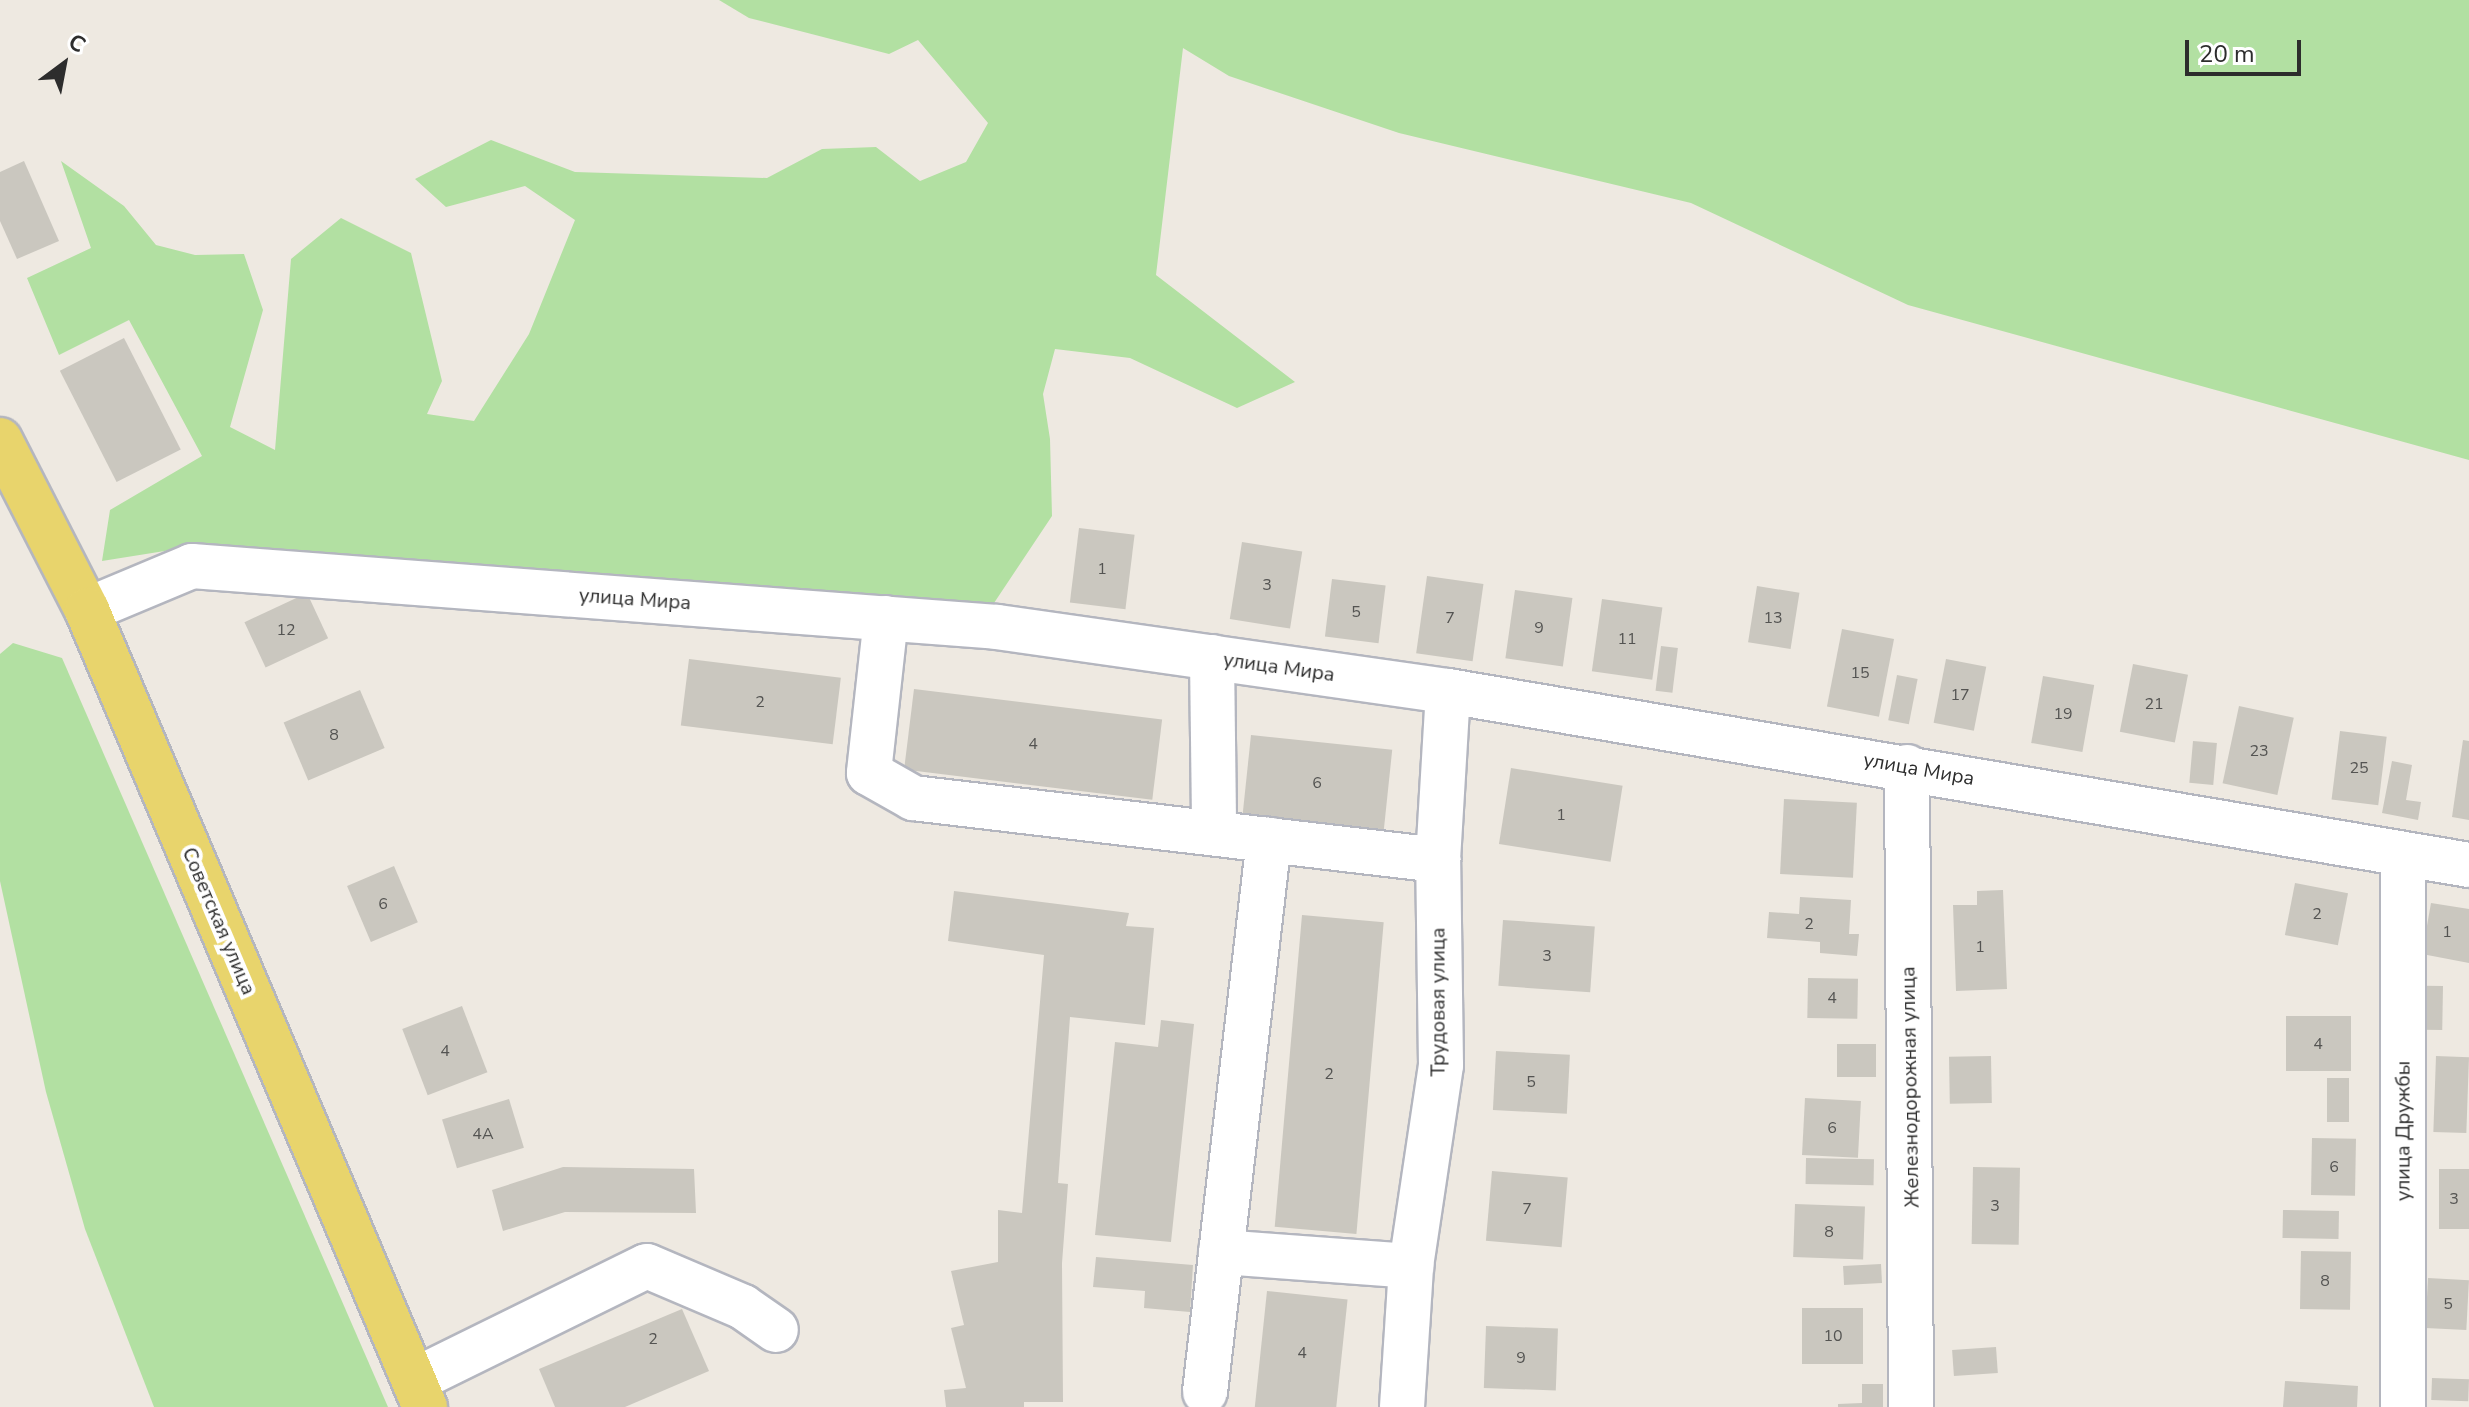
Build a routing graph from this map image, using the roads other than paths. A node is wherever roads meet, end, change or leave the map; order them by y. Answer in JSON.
{"nodes":[{"id":1,"x":0,"y":440,"type":"edge"},
{"id":2,"x":87,"y":610,"type":"junction"},
{"id":3,"x":886,"y":618,"type":"junction"},
{"id":4,"x":1212,"y":657,"type":"junction"},
{"id":5,"x":1448,"y":691,"type":"junction"},
{"id":6,"x":1907,"y":767,"type":"junction"},
{"id":7,"x":1214,"y":833,"type":"junction"},
{"id":8,"x":1269,"y":840,"type":"junction"},
{"id":9,"x":2403,"y":854,"type":"junction"},
{"id":10,"x":1438,"y":860,"type":"junction"},
{"id":11,"x":2469,"y":865,"type":"edge"},
{"id":12,"x":1221,"y":1252,"type":"junction"},
{"id":13,"x":1411,"y":1266,"type":"junction"},
{"id":14,"x":776,"y":1330,"type":"dead end"},
{"id":15,"x":1205,"y":1392,"type":"dead end"},
{"id":16,"x":420,"y":1394,"type":"edge"},
{"id":17,"x":1402,"y":1407,"type":"edge"},
{"id":18,"x":1911,"y":1407,"type":"edge"},
{"id":19,"x":2403,"y":1407,"type":"edge"}],
"edges":[{"from":1,"to":2,"type":"main road","name":"Советская улица"},
{"from":2,"to":3,"type":"street","name":"улица Мира"},
{"from":2,"to":16,"type":"main road","name":"Советская улица"},
{"from":3,"to":4,"type":"street","name":"улица Мира"},
{"from":3,"to":7,"type":"street"},
{"from":4,"to":5,"type":"street","name":"улица Мира"},
{"from":4,"to":7,"type":"street"},
{"from":5,"to":6,"type":"street","name":"улица Мира"},
{"from":5,"to":10,"type":"street","name":"Трудовая улица"},
{"from":6,"to":9,"type":"street","name":"улица Мира"},
{"from":6,"to":18,"type":"street","name":"Железнодорожная улица"},
{"from":7,"to":8,"type":"street"},
{"from":8,"to":10,"type":"street"},
{"from":8,"to":12,"type":"street"},
{"from":9,"to":11,"type":"street","name":"улица Мира"},
{"from":9,"to":19,"type":"street","name":"улица Дружбы"},
{"from":10,"to":13,"type":"street","name":"Трудовая улица"},
{"from":12,"to":13,"type":"street"},
{"from":12,"to":15,"type":"street"},
{"from":13,"to":17,"type":"street","name":"Трудовая улица"},
{"from":14,"to":16,"type":"street"}]}
